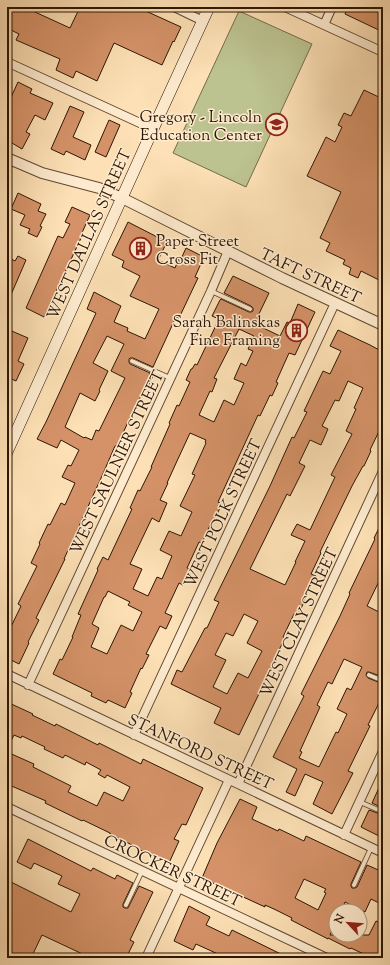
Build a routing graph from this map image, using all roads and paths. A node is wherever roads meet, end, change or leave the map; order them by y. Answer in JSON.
{"nodes":[{"id":1,"x":174,"y":7,"type":"edge"},
{"id":2,"x":209,"y":7,"type":"edge"},
{"id":3,"x":286,"y":7,"type":"edge"},
{"id":4,"x":332,"y":7,"type":"edge"},
{"id":5,"x":203,"y":21,"type":"junction"},
{"id":6,"x":324,"y":25,"type":"junction"},
{"id":7,"x":383,"y":52,"type":"edge"},
{"id":8,"x":7,"y":62,"type":"edge"},
{"id":9,"x":153,"y":130,"type":"junction"},
{"id":10,"x":8,"y":162,"type":"edge"},
{"id":11,"x":122,"y":198,"type":"junction"},
{"id":12,"x":228,"y":251,"type":"junction"},
{"id":13,"x":211,"y":291,"type":"junction"},
{"id":14,"x":335,"y":303,"type":"junction"},
{"id":15,"x":250,"y":310,"type":"dead end"},
{"id":16,"x":383,"y":325,"type":"edge"},
{"id":17,"x":132,"y":361,"type":"dead end"},
{"id":18,"x":170,"y":378,"type":"junction"},
{"id":19,"x":7,"y":452,"type":"edge"},
{"id":20,"x":383,"y":471,"type":"edge"},
{"id":21,"x":7,"y":674,"type":"edge"},
{"id":22,"x":369,"y":675,"type":"dead end"},
{"id":23,"x":383,"y":681,"type":"edge"},
{"id":24,"x":28,"y":684,"type":"junction"},
{"id":25,"x":134,"y":735,"type":"junction"},
{"id":26,"x":383,"y":751,"type":"edge"},
{"id":27,"x":229,"y":780,"type":"junction"},
{"id":28,"x":238,"y":784,"type":"junction"},
{"id":29,"x":359,"y":801,"type":"junction"},
{"id":30,"x":7,"y":806,"type":"edge"},
{"id":31,"x":383,"y":812,"type":"edge"},
{"id":32,"x":344,"y":835,"type":"junction"},
{"id":33,"x":371,"y":848,"type":"junction"},
{"id":34,"x":383,"y":853,"type":"edge"},
{"id":35,"x":142,"y":871,"type":"junction"},
{"id":36,"x":354,"y":884,"type":"dead end"},
{"id":37,"x":179,"y":888,"type":"junction"},
{"id":38,"x":126,"y":905,"type":"dead end"},
{"id":39,"x":146,"y":958,"type":"edge"},
{"id":40,"x":327,"y":958,"type":"edge"}],
"edges":[{"from":1,"to":5,"type":"street"},
{"from":2,"to":5,"type":"main road","name":"WEST DALLAS STREET"},
{"from":3,"to":6,"type":"street"},
{"from":4,"to":6,"type":"street"},
{"from":5,"to":9,"type":"main road","name":"WEST DALLAS STREET"},
{"from":6,"to":7,"type":"street"},
{"from":8,"to":9,"type":"street"},
{"from":9,"to":11,"type":"main road","name":"WEST DALLAS STREET"},
{"from":10,"to":11,"type":"street","name":"TAFT STREET"},
{"from":11,"to":12,"type":"street","name":"TAFT STREET"},
{"from":11,"to":19,"type":"main road","name":"WEST DALLAS STREET"},
{"from":12,"to":13,"type":"street","name":"WEST SAULNIER STREET"},
{"from":12,"to":14,"type":"street","name":"TAFT STREET"},
{"from":13,"to":15,"type":"lane"},
{"from":13,"to":18,"type":"street","name":"WEST SAULNIER STREET"},
{"from":14,"to":16,"type":"street","name":"TAFT STREET"},
{"from":14,"to":25,"type":"street","name":"WEST POLK STREET"},
{"from":17,"to":18,"type":"lane"},
{"from":18,"to":24,"type":"street","name":"WEST SAULNIER STREET"},
{"from":20,"to":28,"type":"street","name":"WEST CLAY STREET"},
{"from":21,"to":24,"type":"street","name":"STANFORD STREET"},
{"from":22,"to":23,"type":"lane"},
{"from":24,"to":25,"type":"street","name":"STANFORD STREET"},
{"from":25,"to":27,"type":"street","name":"STANFORD STREET"},
{"from":26,"to":29,"type":"street"},
{"from":27,"to":28,"type":"street","name":"STANFORD STREET"},
{"from":27,"to":37,"type":"street"},
{"from":28,"to":32,"type":"street","name":"STANFORD STREET"},
{"from":29,"to":31,"type":"lane"},
{"from":29,"to":32,"type":"street"},
{"from":30,"to":35,"type":"street","name":"CROCKER STREET"},
{"from":32,"to":33,"type":"street","name":"STANFORD STREET"},
{"from":33,"to":34,"type":"street","name":"STANFORD STREET"},
{"from":33,"to":36,"type":"lane"},
{"from":35,"to":37,"type":"street","name":"CROCKER STREET"},
{"from":35,"to":38,"type":"lane"},
{"from":37,"to":39,"type":"street"},
{"from":37,"to":40,"type":"street","name":"CROCKER STREET"}]}
